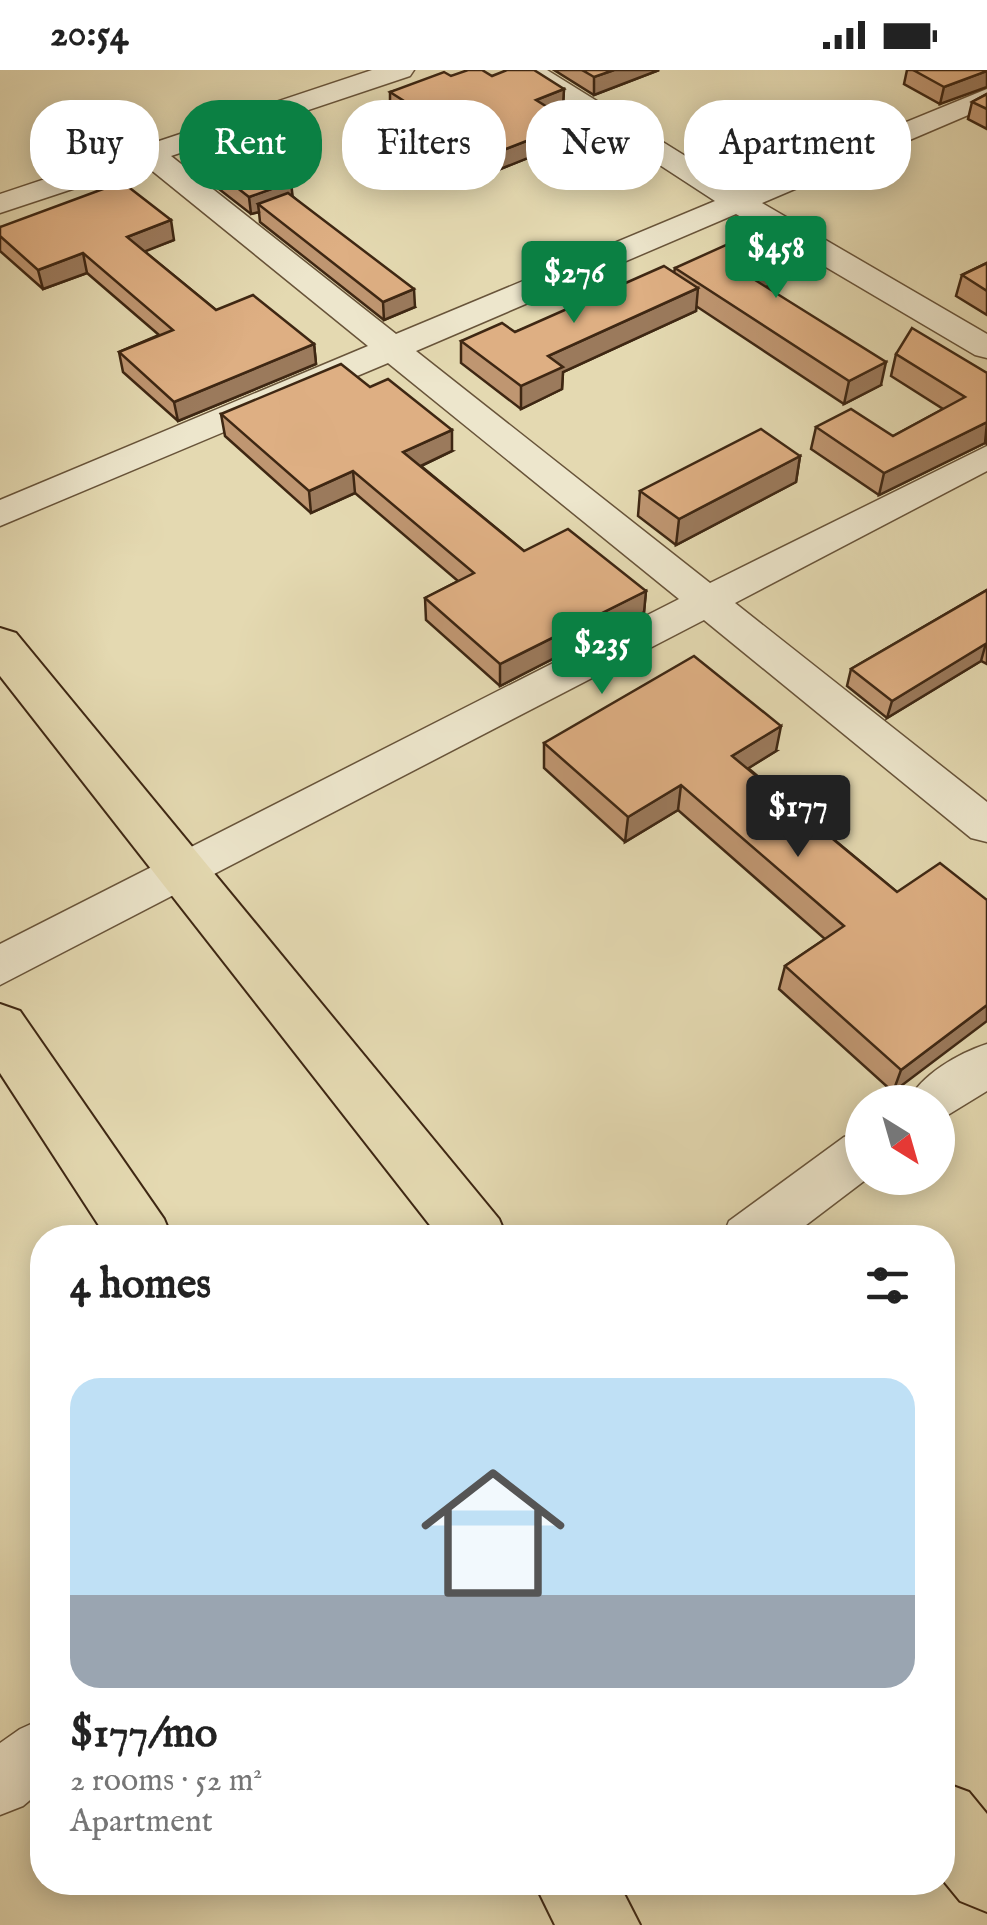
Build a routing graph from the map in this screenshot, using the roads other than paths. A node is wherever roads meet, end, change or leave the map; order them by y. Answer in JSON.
{"nodes":[{"id":1,"x":400,"y":70,"type":"edge"},
{"id":2,"x":528,"y":70,"type":"edge"},
{"id":3,"x":987,"y":97,"type":"edge"},
{"id":4,"x":159,"y":148,"type":"edge"},
{"id":5,"x":159,"y":162,"type":"edge"},
{"id":6,"x":40,"y":190,"type":"edge"},
{"id":7,"x":0,"y":204,"type":"edge"},
{"id":8,"x":741,"y":204,"type":"junction"},
{"id":9,"x":987,"y":348,"type":"edge"},
{"id":10,"x":389,"y":349,"type":"junction"},
{"id":11,"x":987,"y":457,"type":"edge"},
{"id":12,"x":0,"y":514,"type":"edge"},
{"id":13,"x":710,"y":600,"type":"junction"},
{"id":14,"x":0,"y":644,"type":"edge"},
{"id":15,"x":987,"y":826,"type":"edge"},
{"id":16,"x":182,"y":870,"type":"junction"},
{"id":17,"x":0,"y":966,"type":"edge"},
{"id":18,"x":0,"y":1027,"type":"edge"},
{"id":19,"x":987,"y":1064,"type":"edge"},
{"id":20,"x":955,"y":1087,"type":"edge"},
{"id":21,"x":845,"y":1165,"type":"edge"},
{"id":22,"x":133,"y":1225,"type":"edge"},
{"id":23,"x":467,"y":1225,"type":"edge"},
{"id":24,"x":765,"y":1225,"type":"edge"},
{"id":25,"x":30,"y":1760,"type":"edge"},
{"id":26,"x":0,"y":1784,"type":"edge"},
{"id":27,"x":955,"y":1835,"type":"edge"},
{"id":28,"x":987,"y":1874,"type":"edge"},
{"id":29,"x":581,"y":1895,"type":"edge"},
{"id":30,"x":601,"y":1925,"type":"edge"}],
"edges":[{"from":1,"to":4,"type":"street"},
{"from":2,"to":8,"type":"street"},
{"from":3,"to":8,"type":"street"},
{"from":5,"to":10,"type":"street"},
{"from":6,"to":7,"type":"street"},
{"from":8,"to":9,"type":"street"},
{"from":8,"to":10,"type":"street"},
{"from":10,"to":12,"type":"street"},
{"from":10,"to":13,"type":"street"},
{"from":11,"to":13,"type":"street"},
{"from":13,"to":15,"type":"street"},
{"from":13,"to":16,"type":"street"},
{"from":14,"to":16,"type":"highway"},
{"from":16,"to":17,"type":"street"},
{"from":16,"to":23,"type":"highway"},
{"from":18,"to":22,"type":"highway"},
{"from":19,"to":20,"type":"street"},
{"from":21,"to":24,"type":"street"},
{"from":25,"to":26,"type":"street"},
{"from":27,"to":28,"type":"highway"},
{"from":29,"to":30,"type":"highway"}]}
